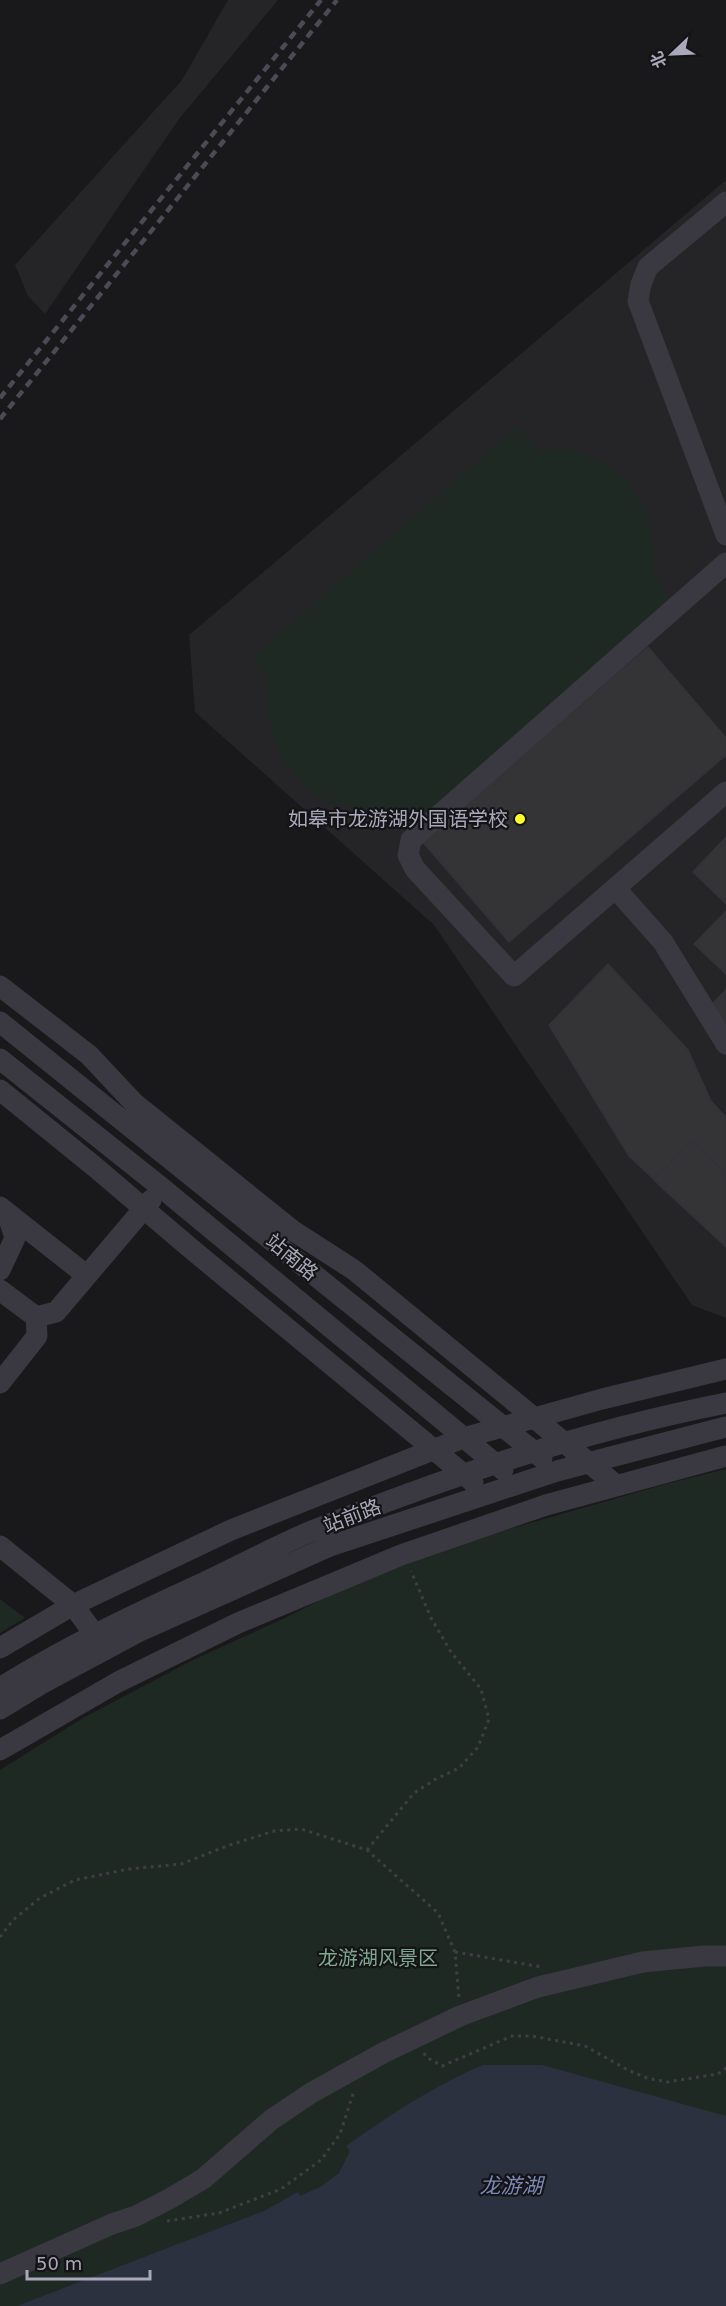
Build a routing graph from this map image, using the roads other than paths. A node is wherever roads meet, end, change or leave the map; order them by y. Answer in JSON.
{"nodes":[{"id":1,"x":726,"y":202,"type":"edge"},
{"id":2,"x":726,"y":535,"type":"edge"},
{"id":3,"x":726,"y":563,"type":"edge"},
{"id":4,"x":726,"y":792,"type":"edge"},
{"id":5,"x":616,"y":889,"type":"junction"},
{"id":6,"x":0,"y":986,"type":"edge"},
{"id":7,"x":0,"y":1022,"type":"edge"},
{"id":8,"x":726,"y":1044,"type":"edge"},
{"id":9,"x":0,"y":1059,"type":"edge"},
{"id":10,"x":0,"y":1090,"type":"edge"},
{"id":11,"x":162,"y":1188,"type":"junction"},
{"id":12,"x":143,"y":1208,"type":"junction"},
{"id":13,"x":3,"y":1210,"type":"edge"},
{"id":14,"x":0,"y":1270,"type":"edge"},
{"id":15,"x":86,"y":1275,"type":"junction"},
{"id":16,"x":0,"y":1290,"type":"edge"},
{"id":17,"x":36,"y":1317,"type":"junction"},
{"id":18,"x":726,"y":1369,"type":"edge"},
{"id":19,"x":0,"y":1383,"type":"edge"},
{"id":20,"x":726,"y":1403,"type":"edge"},
{"id":21,"x":535,"y":1418,"type":"junction"},
{"id":22,"x":503,"y":1427,"type":"junction"},
{"id":23,"x":726,"y":1427,"type":"edge"},
{"id":24,"x":463,"y":1438,"type":"junction"},
{"id":25,"x":566,"y":1443,"type":"junction"},
{"id":26,"x":434,"y":1450,"type":"junction"},
{"id":27,"x":534,"y":1452,"type":"junction"},
{"id":28,"x":726,"y":1456,"type":"edge"},
{"id":29,"x":588,"y":1462,"type":"junction"},
{"id":30,"x":495,"y":1464,"type":"junction"},
{"id":31,"x":557,"y":1470,"type":"junction"},
{"id":32,"x":465,"y":1475,"type":"junction"},
{"id":33,"x":519,"y":1483,"type":"junction"},
{"id":34,"x":615,"y":1485,"type":"junction"},
{"id":35,"x":487,"y":1493,"type":"junction"},
{"id":36,"x":584,"y":1494,"type":"junction"},
{"id":37,"x":546,"y":1505,"type":"junction"},
{"id":38,"x":514,"y":1515,"type":"junction"},
{"id":39,"x":0,"y":1546,"type":"edge"},
{"id":40,"x":73,"y":1605,"type":"junction"},
{"id":41,"x":95,"y":1635,"type":"junction"},
{"id":42,"x":0,"y":1648,"type":"edge"},
{"id":43,"x":0,"y":1688,"type":"edge"},
{"id":44,"x":0,"y":1709,"type":"edge"},
{"id":45,"x":0,"y":1750,"type":"edge"},
{"id":46,"x":726,"y":1956,"type":"edge"},
{"id":47,"x":0,"y":2274,"type":"edge"}],
"edges":[{"from":1,"to":2,"type":"street"},
{"from":3,"to":5,"type":"street"},
{"from":4,"to":5,"type":"street"},
{"from":5,"to":8,"type":"street"},
{"from":6,"to":21,"type":"street"},
{"from":7,"to":22,"type":"street","name":"站南路"},
{"from":9,"to":11,"type":"street","name":"站南路"},
{"from":10,"to":12,"type":"street"},
{"from":11,"to":12,"type":"street"},
{"from":11,"to":24,"type":"street","name":"站南路"},
{"from":12,"to":15,"type":"street"},
{"from":12,"to":26,"type":"street"},
{"from":13,"to":14,"type":"street"},
{"from":13,"to":15,"type":"street"},
{"from":15,"to":17,"type":"street"},
{"from":16,"to":17,"type":"street"},
{"from":17,"to":19,"type":"street"},
{"from":18,"to":21,"type":"street"},
{"from":20,"to":25,"type":"street","name":"站前路"},
{"from":21,"to":22,"type":"street"},
{"from":21,"to":25,"type":"street"},
{"from":22,"to":24,"type":"street"},
{"from":22,"to":27,"type":"street","name":"站南路"},
{"from":23,"to":29,"type":"street","name":"站前路"},
{"from":24,"to":26,"type":"street"},
{"from":24,"to":30,"type":"street","name":"站南路"},
{"from":25,"to":27,"type":"street","name":"站前路"},
{"from":25,"to":29,"type":"street"},
{"from":26,"to":32,"type":"street"},
{"from":26,"to":40,"type":"street"},
{"from":27,"to":30,"type":"street","name":"站前路"},
{"from":27,"to":31,"type":"street","name":"站南路"},
{"from":28,"to":34,"type":"street"},
{"from":29,"to":31,"type":"street","name":"站前路"},
{"from":29,"to":34,"type":"street"},
{"from":30,"to":32,"type":"street","name":"站前路"},
{"from":30,"to":33,"type":"street","name":"站南路"},
{"from":31,"to":33,"type":"street","name":"站前路"},
{"from":31,"to":36,"type":"street","name":"站南路"},
{"from":32,"to":35,"type":"street"},
{"from":32,"to":41,"type":"street","name":"站前路"},
{"from":33,"to":35,"type":"street","name":"站前路"},
{"from":33,"to":37,"type":"street","name":"站南路"},
{"from":34,"to":36,"type":"street"},
{"from":35,"to":38,"type":"street"},
{"from":35,"to":44,"type":"street","name":"站前路"},
{"from":36,"to":37,"type":"street"},
{"from":37,"to":38,"type":"street"},
{"from":38,"to":45,"type":"street"},
{"from":39,"to":40,"type":"street"},
{"from":40,"to":41,"type":"street"},
{"from":40,"to":42,"type":"street"},
{"from":41,"to":43,"type":"street","name":"站前路"},
{"from":46,"to":47,"type":"street"}]}
